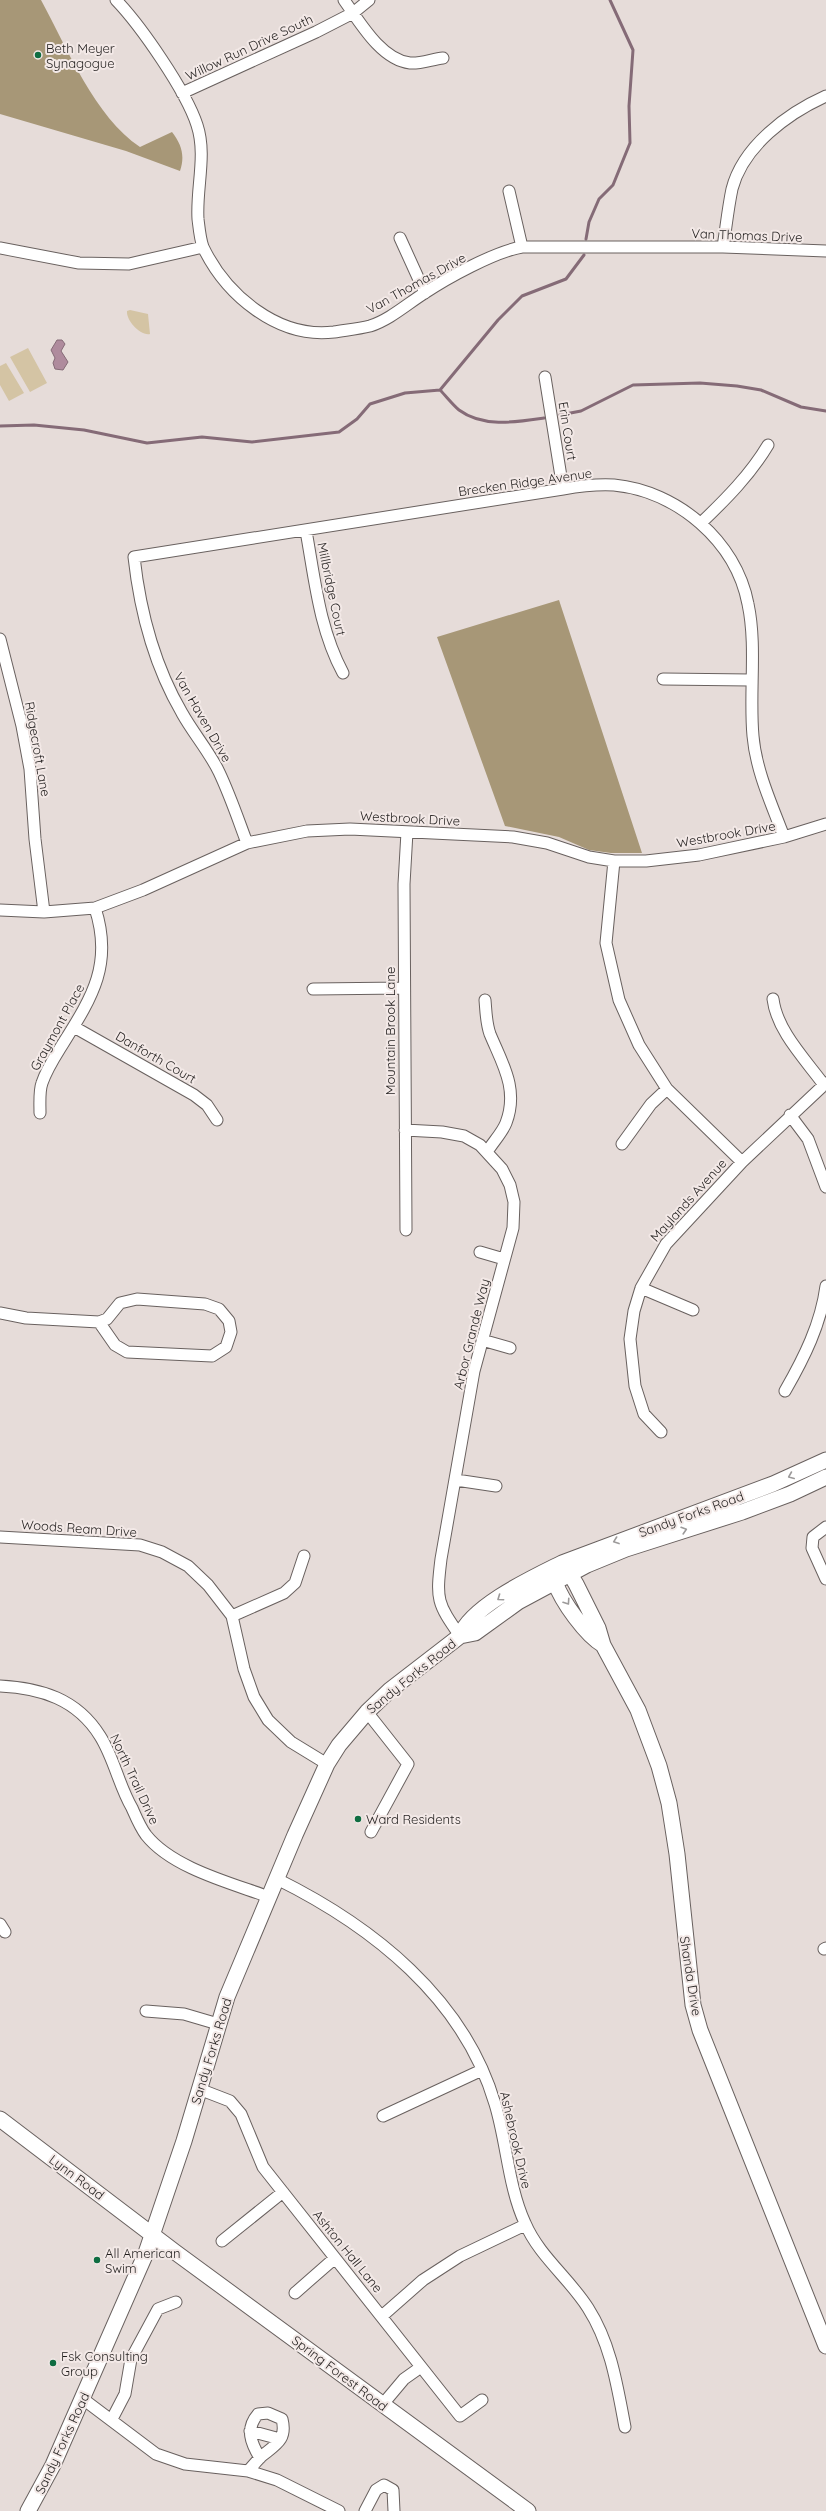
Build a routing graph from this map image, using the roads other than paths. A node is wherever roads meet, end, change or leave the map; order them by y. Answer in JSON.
{"nodes":[{"id":1,"x":116,"y":0,"type":"edge"},
{"id":2,"x":344,"y":0,"type":"edge"},
{"id":3,"x":369,"y":0,"type":"edge"},
{"id":4,"x":353,"y":13,"type":"junction"},
{"id":5,"x":443,"y":58,"type":"dead end"},
{"id":6,"x":182,"y":93,"type":"junction"},
{"id":7,"x":826,"y":96,"type":"edge"},
{"id":8,"x":509,"y":191,"type":"dead end"},
{"id":9,"x":400,"y":238,"type":"dead end"},
{"id":10,"x":203,"y":247,"type":"junction"},
{"id":11,"x":522,"y":247,"type":"junction"},
{"id":12,"x":0,"y":248,"type":"edge"},
{"id":13,"x":724,"y":248,"type":"junction"},
{"id":14,"x":826,"y":252,"type":"edge"},
{"id":15,"x":425,"y":293,"type":"junction"},
{"id":16,"x":545,"y":377,"type":"dead end"},
{"id":17,"x":768,"y":444,"type":"dead end"},
{"id":18,"x":563,"y":489,"type":"junction"},
{"id":19,"x":701,"y":523,"type":"junction"},
{"id":20,"x":306,"y":531,"type":"junction"},
{"id":21,"x":134,"y":557,"type":"joint"},
{"id":22,"x":0,"y":639,"type":"edge"},
{"id":23,"x":342,"y":673,"type":"dead end"},
{"id":24,"x":663,"y":679,"type":"dead end"},
{"id":25,"x":750,"y":680,"type":"junction"},
{"id":26,"x":826,"y":824,"type":"edge"},
{"id":27,"x":407,"y":832,"type":"junction"},
{"id":28,"x":784,"y":837,"type":"junction"},
{"id":29,"x":247,"y":843,"type":"junction"},
{"id":30,"x":614,"y":861,"type":"junction"},
{"id":31,"x":95,"y":908,"type":"junction"},
{"id":32,"x":0,"y":910,"type":"edge"},
{"id":33,"x":44,"y":912,"type":"junction"},
{"id":34,"x":404,"y":988,"type":"junction"},
{"id":35,"x":313,"y":989,"type":"dead end"},
{"id":36,"x":773,"y":999,"type":"dead end"},
{"id":37,"x":485,"y":1000,"type":"dead end"},
{"id":38,"x":74,"y":1026,"type":"junction"},
{"id":39,"x":825,"y":1084,"type":"edge"},
{"id":40,"x":667,"y":1089,"type":"junction"},
{"id":41,"x":40,"y":1113,"type":"dead end"},
{"id":42,"x":790,"y":1115,"type":"junction"},
{"id":43,"x":216,"y":1120,"type":"dead end"},
{"id":44,"x":405,"y":1130,"type":"junction"},
{"id":45,"x":622,"y":1144,"type":"dead end"},
{"id":46,"x":488,"y":1152,"type":"junction"},
{"id":47,"x":742,"y":1162,"type":"junction"},
{"id":48,"x":826,"y":1187,"type":"edge"},
{"id":49,"x":406,"y":1230,"type":"dead end"},
{"id":50,"x":480,"y":1252,"type":"dead end"},
{"id":51,"x":504,"y":1259,"type":"junction"},
{"id":52,"x":826,"y":1286,"type":"edge"},
{"id":53,"x":642,"y":1288,"type":"junction"},
{"id":54,"x":693,"y":1310,"type":"dead end"},
{"id":55,"x":0,"y":1313,"type":"edge"},
{"id":56,"x":99,"y":1322,"type":"junction"},
{"id":57,"x":482,"y":1340,"type":"junction"},
{"id":58,"x":510,"y":1348,"type":"dead end"},
{"id":59,"x":785,"y":1391,"type":"dead end"},
{"id":60,"x":661,"y":1432,"type":"dead end"},
{"id":61,"x":826,"y":1460,"type":"edge"},
{"id":62,"x":826,"y":1477,"type":"edge"},
{"id":63,"x":456,"y":1480,"type":"junction"},
{"id":64,"x":496,"y":1486,"type":"dead end"},
{"id":65,"x":826,"y":1527,"type":"edge"},
{"id":66,"x":0,"y":1537,"type":"edge"},
{"id":67,"x":304,"y":1556,"type":"dead end"},
{"id":68,"x":555,"y":1574,"type":"junction"},
{"id":69,"x":570,"y":1574,"type":"junction"},
{"id":70,"x":826,"y":1579,"type":"edge"},
{"id":71,"x":232,"y":1616,"type":"junction"},
{"id":72,"x":460,"y":1636,"type":"junction"},
{"id":73,"x":603,"y":1645,"type":"junction"},
{"id":74,"x":0,"y":1686,"type":"edge"},
{"id":75,"x":367,"y":1712,"type":"junction"},
{"id":76,"x":327,"y":1764,"type":"junction"},
{"id":77,"x":371,"y":1832,"type":"dead end"},
{"id":78,"x":276,"y":1879,"type":"junction"},
{"id":79,"x":269,"y":1897,"type":"junction"},
{"id":80,"x":146,"y":2011,"type":"dead end"},
{"id":81,"x":218,"y":2024,"type":"junction"},
{"id":82,"x":482,"y":2070,"type":"junction"},
{"id":83,"x":199,"y":2089,"type":"junction"},
{"id":84,"x":383,"y":2116,"type":"dead end"},
{"id":85,"x":0,"y":2119,"type":"edge"},
{"id":86,"x":283,"y":2192,"type":"junction"},
{"id":87,"x":525,"y":2225,"type":"junction"},
{"id":88,"x":153,"y":2235,"type":"junction"},
{"id":89,"x":222,"y":2241,"type":"dead end"},
{"id":90,"x":335,"y":2258,"type":"junction"},
{"id":91,"x":295,"y":2293,"type":"dead end"},
{"id":92,"x":176,"y":2302,"type":"dead end"},
{"id":93,"x":382,"y":2316,"type":"junction"},
{"id":94,"x":826,"y":2346,"type":"edge"},
{"id":95,"x":421,"y":2367,"type":"junction"},
{"id":96,"x":83,"y":2399,"type":"junction"},
{"id":97,"x":482,"y":2400,"type":"dead end"},
{"id":98,"x":383,"y":2404,"type":"junction"},
{"id":99,"x":112,"y":2419,"type":"junction"},
{"id":100,"x":626,"y":2427,"type":"dead end"},
{"id":101,"x":250,"y":2431,"type":"junction"},
{"id":102,"x":280,"y":2439,"type":"junction"},
{"id":103,"x":260,"y":2458,"type":"junction"},
{"id":104,"x":248,"y":2471,"type":"junction"},
{"id":105,"x":32,"y":2509,"type":"edge"},
{"id":106,"x":331,"y":2509,"type":"edge"},
{"id":107,"x":365,"y":2511,"type":"edge"},
{"id":108,"x":394,"y":2511,"type":"edge"},
{"id":109,"x":528,"y":2511,"type":"edge"}],
"edges":[{"from":1,"to":6,"type":"street","name":"Van Thomas Drive"},
{"from":2,"to":4,"type":"street"},
{"from":3,"to":4,"type":"street","name":"Willow Run Drive South"},
{"from":4,"to":5,"type":"street"},
{"from":4,"to":6,"type":"street","name":"Willow Run Drive South"},
{"from":6,"to":10,"type":"street","name":"Van Thomas Drive"},
{"from":7,"to":13,"type":"street"},
{"from":8,"to":11,"type":"street"},
{"from":9,"to":15,"type":"street"},
{"from":10,"to":12,"type":"street"},
{"from":10,"to":15,"type":"street","name":"Van Thomas Drive"},
{"from":11,"to":13,"type":"street","name":"Van Thomas Drive"},
{"from":11,"to":15,"type":"street","name":"Van Thomas Drive"},
{"from":13,"to":14,"type":"street","name":"Van Thomas Drive"},
{"from":16,"to":18,"type":"street","name":"Erin Court"},
{"from":17,"to":19,"type":"street"},
{"from":18,"to":19,"type":"street","name":"Brecken Ridge Avenue"},
{"from":18,"to":20,"type":"street","name":"Brecken Ridge Avenue"},
{"from":19,"to":25,"type":"street","name":"Brecken Ridge Avenue"},
{"from":20,"to":21,"type":"street","name":"Brecken Ridge Avenue"},
{"from":20,"to":23,"type":"street","name":"Millbridge Court"},
{"from":21,"to":29,"type":"street","name":"Van Haven Drive"},
{"from":22,"to":33,"type":"street","name":"Ridgecroft Lane"},
{"from":24,"to":25,"type":"street"},
{"from":25,"to":28,"type":"street","name":"Brecken Ridge Avenue"},
{"from":26,"to":28,"type":"street","name":"Westbrook Drive"},
{"from":27,"to":29,"type":"street","name":"Westbrook Drive"},
{"from":27,"to":30,"type":"street","name":"Westbrook Drive"},
{"from":27,"to":34,"type":"street","name":"Mountain Brook Lane"},
{"from":28,"to":30,"type":"street","name":"Westbrook Drive"},
{"from":29,"to":31,"type":"street","name":"Westbrook Drive"},
{"from":30,"to":40,"type":"street"},
{"from":31,"to":33,"type":"street","name":"Westbrook Drive"},
{"from":31,"to":38,"type":"street","name":"Graymont Place"},
{"from":32,"to":33,"type":"street","name":"Westbrook Drive"},
{"from":34,"to":35,"type":"street"},
{"from":34,"to":44,"type":"street","name":"Mountain Brook Lane"},
{"from":36,"to":39,"type":"street"},
{"from":37,"to":46,"type":"street"},
{"from":38,"to":41,"type":"street","name":"Graymont Place"},
{"from":38,"to":43,"type":"street","name":"Danforth Court"},
{"from":39,"to":42,"type":"street","name":"Maylands Avenue"},
{"from":40,"to":45,"type":"street"},
{"from":40,"to":47,"type":"street"},
{"from":42,"to":47,"type":"street","name":"Maylands Avenue"},
{"from":42,"to":48,"type":"street"},
{"from":44,"to":46,"type":"street","name":"Arbor Grande Way"},
{"from":44,"to":49,"type":"street","name":"Mountain Brook Lane"},
{"from":46,"to":51,"type":"street","name":"Arbor Grande Way"},
{"from":47,"to":53,"type":"street","name":"Maylands Avenue"},
{"from":50,"to":51,"type":"street"},
{"from":51,"to":57,"type":"street","name":"Arbor Grande Way"},
{"from":52,"to":59,"type":"street"},
{"from":53,"to":54,"type":"street"},
{"from":53,"to":60,"type":"street","name":"Maylands Avenue"},
{"from":55,"to":56,"type":"street"},
{"from":56,"to":56,"type":"street"},
{"from":57,"to":58,"type":"street"},
{"from":57,"to":63,"type":"street","name":"Arbor Grande Way"},
{"from":61,"to":68,"type":"street","name":"Sandy Forks Road","one_way":true},
{"from":69,"to":62,"type":"street","name":"Sandy Forks Road","one_way":true},
{"from":63,"to":64,"type":"street"},
{"from":63,"to":72,"type":"street","name":"Arbor Grande Way"},
{"from":65,"to":70,"type":"street"},
{"from":66,"to":71,"type":"street","name":"Woods Ream Drive"},
{"from":67,"to":71,"type":"street"},
{"from":68,"to":69,"type":"street"},
{"from":68,"to":72,"type":"street","name":"Sandy Forks Road"},
{"from":68,"to":73,"type":"street","name":"Shanda Drive","one_way":true},
{"from":69,"to":73,"type":"street","name":"Shanda Drive"},
{"from":71,"to":76,"type":"street","name":"Woods Ream Drive"},
{"from":72,"to":75,"type":"street","name":"Sandy Forks Road"},
{"from":73,"to":94,"type":"street","name":"Shanda Drive"},
{"from":74,"to":79,"type":"street","name":"North Trail Drive"},
{"from":75,"to":76,"type":"street","name":"Sandy Forks Road"},
{"from":75,"to":77,"type":"street"},
{"from":76,"to":78,"type":"street","name":"Sandy Forks Road"},
{"from":78,"to":79,"type":"street","name":"Sandy Forks Road"},
{"from":78,"to":82,"type":"street","name":"Ashebrook Drive"},
{"from":79,"to":81,"type":"street","name":"Sandy Forks Road"},
{"from":80,"to":81,"type":"street"},
{"from":81,"to":83,"type":"street","name":"Sandy Forks Road"},
{"from":82,"to":84,"type":"street"},
{"from":82,"to":87,"type":"street","name":"Ashebrook Drive"},
{"from":83,"to":86,"type":"street","name":"Ashton Hall Lane"},
{"from":83,"to":88,"type":"street","name":"Sandy Forks Road"},
{"from":85,"to":88,"type":"street","name":"Lynn Road"},
{"from":86,"to":89,"type":"street"},
{"from":86,"to":90,"type":"street","name":"Ashton Hall Lane"},
{"from":87,"to":93,"type":"street"},
{"from":87,"to":100,"type":"street","name":"Ashebrook Drive"},
{"from":88,"to":96,"type":"street","name":"Sandy Forks Road"},
{"from":88,"to":98,"type":"street","name":"Spring Forest Road"},
{"from":90,"to":91,"type":"street"},
{"from":90,"to":93,"type":"street","name":"Ashton Hall Lane"},
{"from":92,"to":99,"type":"street"},
{"from":93,"to":95,"type":"street","name":"Ashton Hall Lane"},
{"from":95,"to":97,"type":"street","name":"Ashton Hall Lane"},
{"from":95,"to":98,"type":"street"},
{"from":96,"to":99,"type":"street"},
{"from":96,"to":105,"type":"street","name":"Sandy Forks Road"},
{"from":98,"to":109,"type":"street","name":"Spring Forest Road"},
{"from":99,"to":104,"type":"street"},
{"from":101,"to":102,"type":"street"},
{"from":101,"to":102,"type":"street"},
{"from":101,"to":103,"type":"street"},
{"from":102,"to":103,"type":"street"},
{"from":103,"to":104,"type":"street"},
{"from":104,"to":106,"type":"street"},
{"from":107,"to":108,"type":"street"}]}
